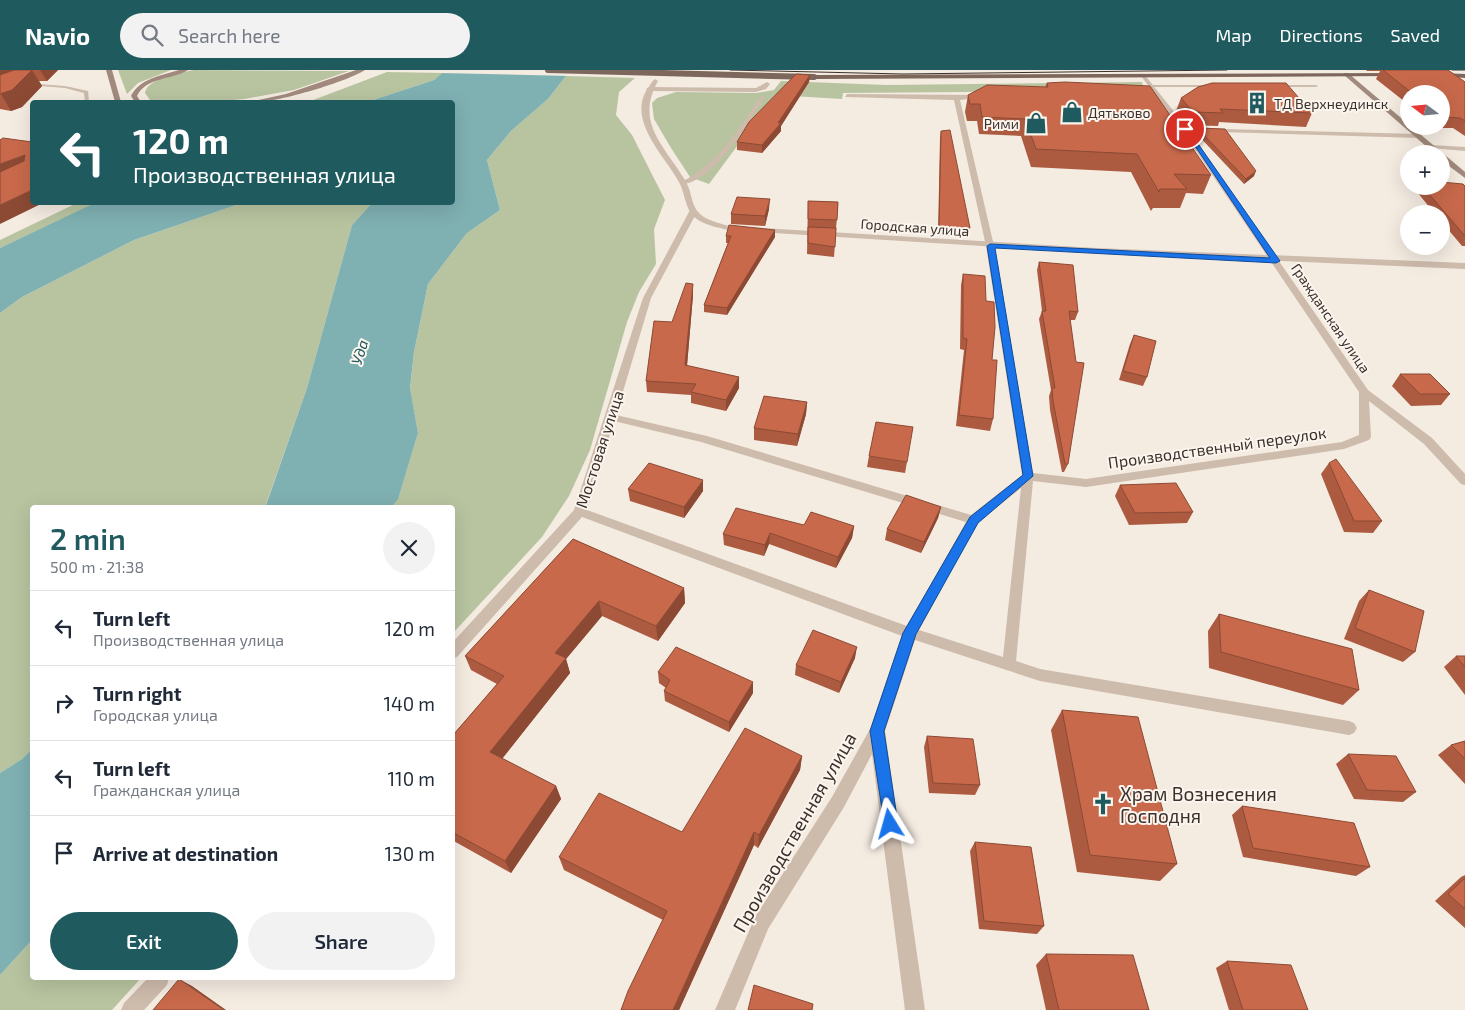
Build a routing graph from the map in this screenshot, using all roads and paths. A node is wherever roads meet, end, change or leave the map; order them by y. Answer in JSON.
{"nodes":[{"id":1,"x":109,"y":70,"type":"edge"},
{"id":2,"x":185,"y":70,"type":"edge"},
{"id":3,"x":362,"y":70,"type":"edge"},
{"id":4,"x":369,"y":70,"type":"edge"},
{"id":5,"x":548,"y":70,"type":"edge"},
{"id":6,"x":1346,"y":74,"type":"junction"},
{"id":7,"x":1400,"y":75,"type":"edge"},
{"id":8,"x":1436,"y":75,"type":"edge"},
{"id":9,"x":1144,"y":76,"type":"junction"},
{"id":10,"x":1465,"y":76,"type":"edge"},
{"id":11,"x":655,"y":81,"type":"dead end"},
{"id":12,"x":21,"y":84,"type":"edge"},
{"id":13,"x":768,"y":84,"type":"dead end"},
{"id":14,"x":1220,"y":86,"type":"edge"},
{"id":15,"x":1268,"y":86,"type":"edge"},
{"id":16,"x":1316,"y":86,"type":"dead end"},
{"id":17,"x":649,"y":88,"type":"junction"},
{"id":18,"x":1155,"y":89,"type":"junction"},
{"id":19,"x":1139,"y":92,"type":"edge"},
{"id":20,"x":847,"y":96,"type":"dead end"},
{"id":21,"x":996,"y":97,"type":"edge"},
{"id":22,"x":763,"y":98,"type":"dead end"},
{"id":23,"x":957,"y":98,"type":"junction"},
{"id":24,"x":87,"y":100,"type":"edge"},
{"id":25,"x":117,"y":100,"type":"edge"},
{"id":26,"x":137,"y":100,"type":"edge"},
{"id":27,"x":264,"y":100,"type":"edge"},
{"id":28,"x":283,"y":100,"type":"edge"},
{"id":29,"x":1185,"y":129,"type":"junction"},
{"id":30,"x":1419,"y":136,"type":"junction"},
{"id":31,"x":1429,"y":145,"type":"edge"},
{"id":32,"x":1450,"y":149,"type":"edge"},
{"id":33,"x":1465,"y":149,"type":"edge"},
{"id":34,"x":1450,"y":163,"type":"edge"},
{"id":35,"x":1465,"y":176,"type":"edge"},
{"id":36,"x":684,"y":183,"type":"junction"},
{"id":37,"x":693,"y":212,"type":"junction"},
{"id":38,"x":990,"y":246,"type":"junction"},
{"id":39,"x":1276,"y":261,"type":"junction"},
{"id":40,"x":1465,"y":266,"type":"edge"},
{"id":41,"x":1364,"y":392,"type":"junction"},
{"id":42,"x":611,"y":416,"type":"junction"},
{"id":43,"x":1028,"y":476,"type":"junction"},
{"id":44,"x":1465,"y":481,"type":"edge"},
{"id":45,"x":580,"y":512,"type":"junction"},
{"id":46,"x":974,"y":520,"type":"junction"},
{"id":47,"x":910,"y":633,"type":"junction"},
{"id":48,"x":455,"y":650,"type":"edge"},
{"id":49,"x":1009,"y":664,"type":"junction"},
{"id":50,"x":1349,"y":728,"type":"dead end"},
{"id":51,"x":877,"y":731,"type":"junction"},
{"id":52,"x":158,"y":980,"type":"edge"},
{"id":53,"x":131,"y":1010,"type":"edge"},
{"id":54,"x":725,"y":1010,"type":"edge"},
{"id":55,"x":915,"y":1010,"type":"edge"}],
"edges":[{"from":1,"to":25,"type":"main road"},
{"from":2,"to":26,"type":"main road"},
{"from":3,"to":27,"type":"main road"},
{"from":4,"to":28,"type":"main road"},
{"from":5,"to":9,"type":"main road","bridge":true},
{"from":6,"to":7,"type":"main road"},
{"from":6,"to":9,"type":"main road"},
{"from":6,"to":30,"type":"main road"},
{"from":8,"to":10,"type":"main road"},
{"from":9,"to":18,"type":"street","name":"Гражданская улица"},
{"from":11,"to":17,"type":"street"},
{"from":12,"to":24,"type":"lane"},
{"from":13,"to":17,"type":"street"},
{"from":14,"to":18,"type":"lane"},
{"from":15,"to":16,"type":"lane"},
{"from":17,"to":36,"type":"street"},
{"from":18,"to":19,"type":"street"},
{"from":18,"to":29,"type":"street","name":"Гражданская улица"},
{"from":20,"to":23,"type":"street"},
{"from":21,"to":23,"type":"street"},
{"from":22,"to":36,"type":"lane"},
{"from":23,"to":38,"type":"street"},
{"from":29,"to":30,"type":"lane"},
{"from":29,"to":39,"type":"street","name":"Гражданская улица"},
{"from":30,"to":31,"type":"main road"},
{"from":32,"to":33,"type":"street"},
{"from":34,"to":35,"type":"main road"},
{"from":36,"to":37,"type":"street"},
{"from":37,"to":38,"type":"street","name":"Городская улица"},
{"from":37,"to":42,"type":"street","name":"Мостовая улица"},
{"from":38,"to":39,"type":"street","name":"Городская улица"},
{"from":38,"to":43,"type":"street"},
{"from":39,"to":40,"type":"street","name":"Городская улица"},
{"from":39,"to":41,"type":"street","name":"Гражданская улица"},
{"from":41,"to":43,"type":"street","name":"Производственный переулок"},
{"from":41,"to":44,"type":"street","name":"Гражданская улица"},
{"from":42,"to":45,"type":"street","name":"Мостовая улица"},
{"from":42,"to":46,"type":"street"},
{"from":43,"to":46,"type":"street","name":"Производственная улица"},
{"from":43,"to":49,"type":"street"},
{"from":45,"to":47,"type":"street"},
{"from":45,"to":48,"type":"street","name":"Мостовая улица"},
{"from":46,"to":47,"type":"street","name":"Производственная улица"},
{"from":47,"to":49,"type":"street"},
{"from":47,"to":51,"type":"street","name":"Производственная улица"},
{"from":49,"to":50,"type":"street"},
{"from":51,"to":54,"type":"street","name":"Производственная улица"},
{"from":51,"to":55,"type":"street","name":"Производственная улица"},
{"from":52,"to":53,"type":"street"}]}
